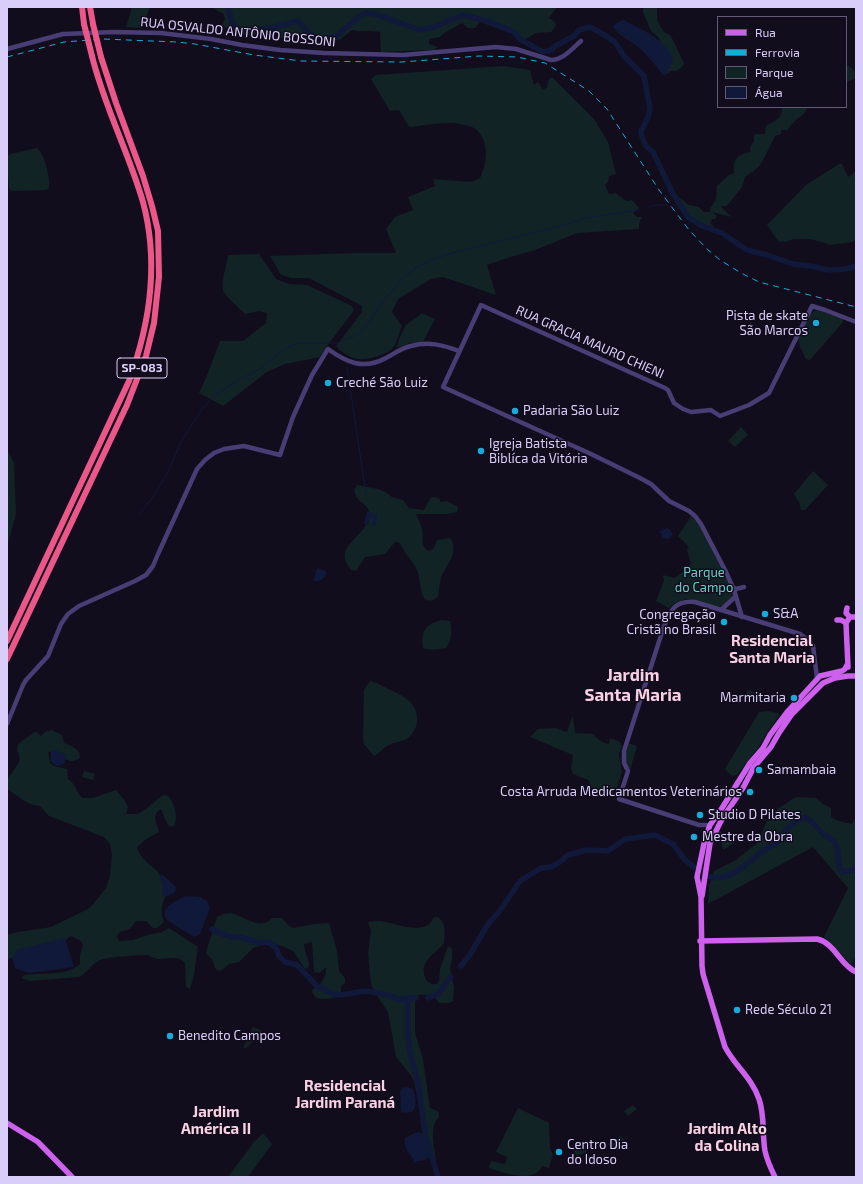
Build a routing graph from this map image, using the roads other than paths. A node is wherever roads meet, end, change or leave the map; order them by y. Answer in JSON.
{"nodes":[{"id":1,"x":82,"y":7,"type":"edge"},
{"id":2,"x":90,"y":7,"type":"edge"},
{"id":3,"x":581,"y":41,"type":"dead end"},
{"id":4,"x":7,"y":49,"type":"edge"},
{"id":5,"x":856,"y":322,"type":"edge"},
{"id":6,"x":459,"y":352,"type":"junction"},
{"id":7,"x":733,"y":587,"type":"junction"},
{"id":8,"x":744,"y":587,"type":"dead end"},
{"id":9,"x":736,"y":596,"type":"junction"},
{"id":10,"x":729,"y":603,"type":"junction"},
{"id":11,"x":738,"y":605,"type":"junction"},
{"id":12,"x":847,"y":608,"type":"dead end"},
{"id":13,"x":721,"y":610,"type":"junction"},
{"id":14,"x":730,"y":613,"type":"junction"},
{"id":15,"x":742,"y":617,"type":"junction"},
{"id":16,"x":853,"y":617,"type":"edge"},
{"id":17,"x":837,"y":620,"type":"dead end"},
{"id":18,"x":846,"y":623,"type":"junction"},
{"id":19,"x":7,"y":641,"type":"edge"},
{"id":20,"x":7,"y":659,"type":"edge"},
{"id":21,"x":847,"y":665,"type":"junction"},
{"id":22,"x":848,"y":676,"type":"junction"},
{"id":23,"x":856,"y":676,"type":"edge"},
{"id":24,"x":817,"y":678,"type":"junction"},
{"id":25,"x":818,"y":688,"type":"junction"},
{"id":26,"x":7,"y":724,"type":"edge"},
{"id":27,"x":699,"y":825,"type":"junction"},
{"id":28,"x":710,"y":825,"type":"junction"},
{"id":29,"x":707,"y":834,"type":"junction"},
{"id":30,"x":714,"y":834,"type":"junction"},
{"id":31,"x":697,"y":877,"type":"junction"},
{"id":32,"x":704,"y":878,"type":"junction"},
{"id":33,"x":701,"y":906,"type":"junction"},
{"id":34,"x":700,"y":941,"type":"junction"},
{"id":35,"x":856,"y":972,"type":"edge"},
{"id":36,"x":7,"y":1123,"type":"edge"},
{"id":37,"x":72,"y":1177,"type":"edge"},
{"id":38,"x":775,"y":1177,"type":"edge"}],
"edges":[{"from":1,"to":19,"type":"highway","number":"SP-083","bridge":true},
{"from":2,"to":20,"type":"highway","number":"SP-083","bridge":true},
{"from":3,"to":4,"type":"street","name":"RUA OSVALDO ANTÔNIO BOSSONI"},
{"from":5,"to":6,"type":"street","name":"RUA GRACIA MAURO CHIENI"},
{"from":6,"to":7,"type":"street"},
{"from":6,"to":26,"type":"street"},
{"from":7,"to":8,"type":"street"},
{"from":7,"to":9,"type":"street"},
{"from":9,"to":10,"type":"street"},
{"from":9,"to":11,"type":"street"},
{"from":10,"to":11,"type":"street"},
{"from":10,"to":13,"type":"street"},
{"from":10,"to":14,"type":"street"},
{"from":11,"to":14,"type":"street"},
{"from":11,"to":15,"type":"street"},
{"from":12,"to":16,"type":"main road"},
{"from":13,"to":14,"type":"street"},
{"from":13,"to":27,"type":"street"},
{"from":14,"to":15,"type":"street"},
{"from":15,"to":24,"type":"street"},
{"from":16,"to":18,"type":"main road"},
{"from":17,"to":18,"type":"main road"},
{"from":18,"to":21,"type":"main road"},
{"from":21,"to":22,"type":"main road"},
{"from":21,"to":24,"type":"main road"},
{"from":22,"to":23,"type":"main road"},
{"from":22,"to":25,"type":"main road"},
{"from":24,"to":25,"type":"main road"},
{"from":24,"to":28,"type":"main road"},
{"from":25,"to":30,"type":"main road"},
{"from":27,"to":28,"type":"street"},
{"from":27,"to":29,"type":"street"},
{"from":28,"to":29,"type":"main road"},
{"from":28,"to":30,"type":"main road"},
{"from":29,"to":31,"type":"main road"},
{"from":30,"to":32,"type":"main road"},
{"from":31,"to":32,"type":"main road"},
{"from":31,"to":33,"type":"main road"},
{"from":32,"to":33,"type":"main road"},
{"from":33,"to":34,"type":"main road"},
{"from":34,"to":35,"type":"main road"},
{"from":34,"to":38,"type":"main road"},
{"from":36,"to":37,"type":"main road"}]}
